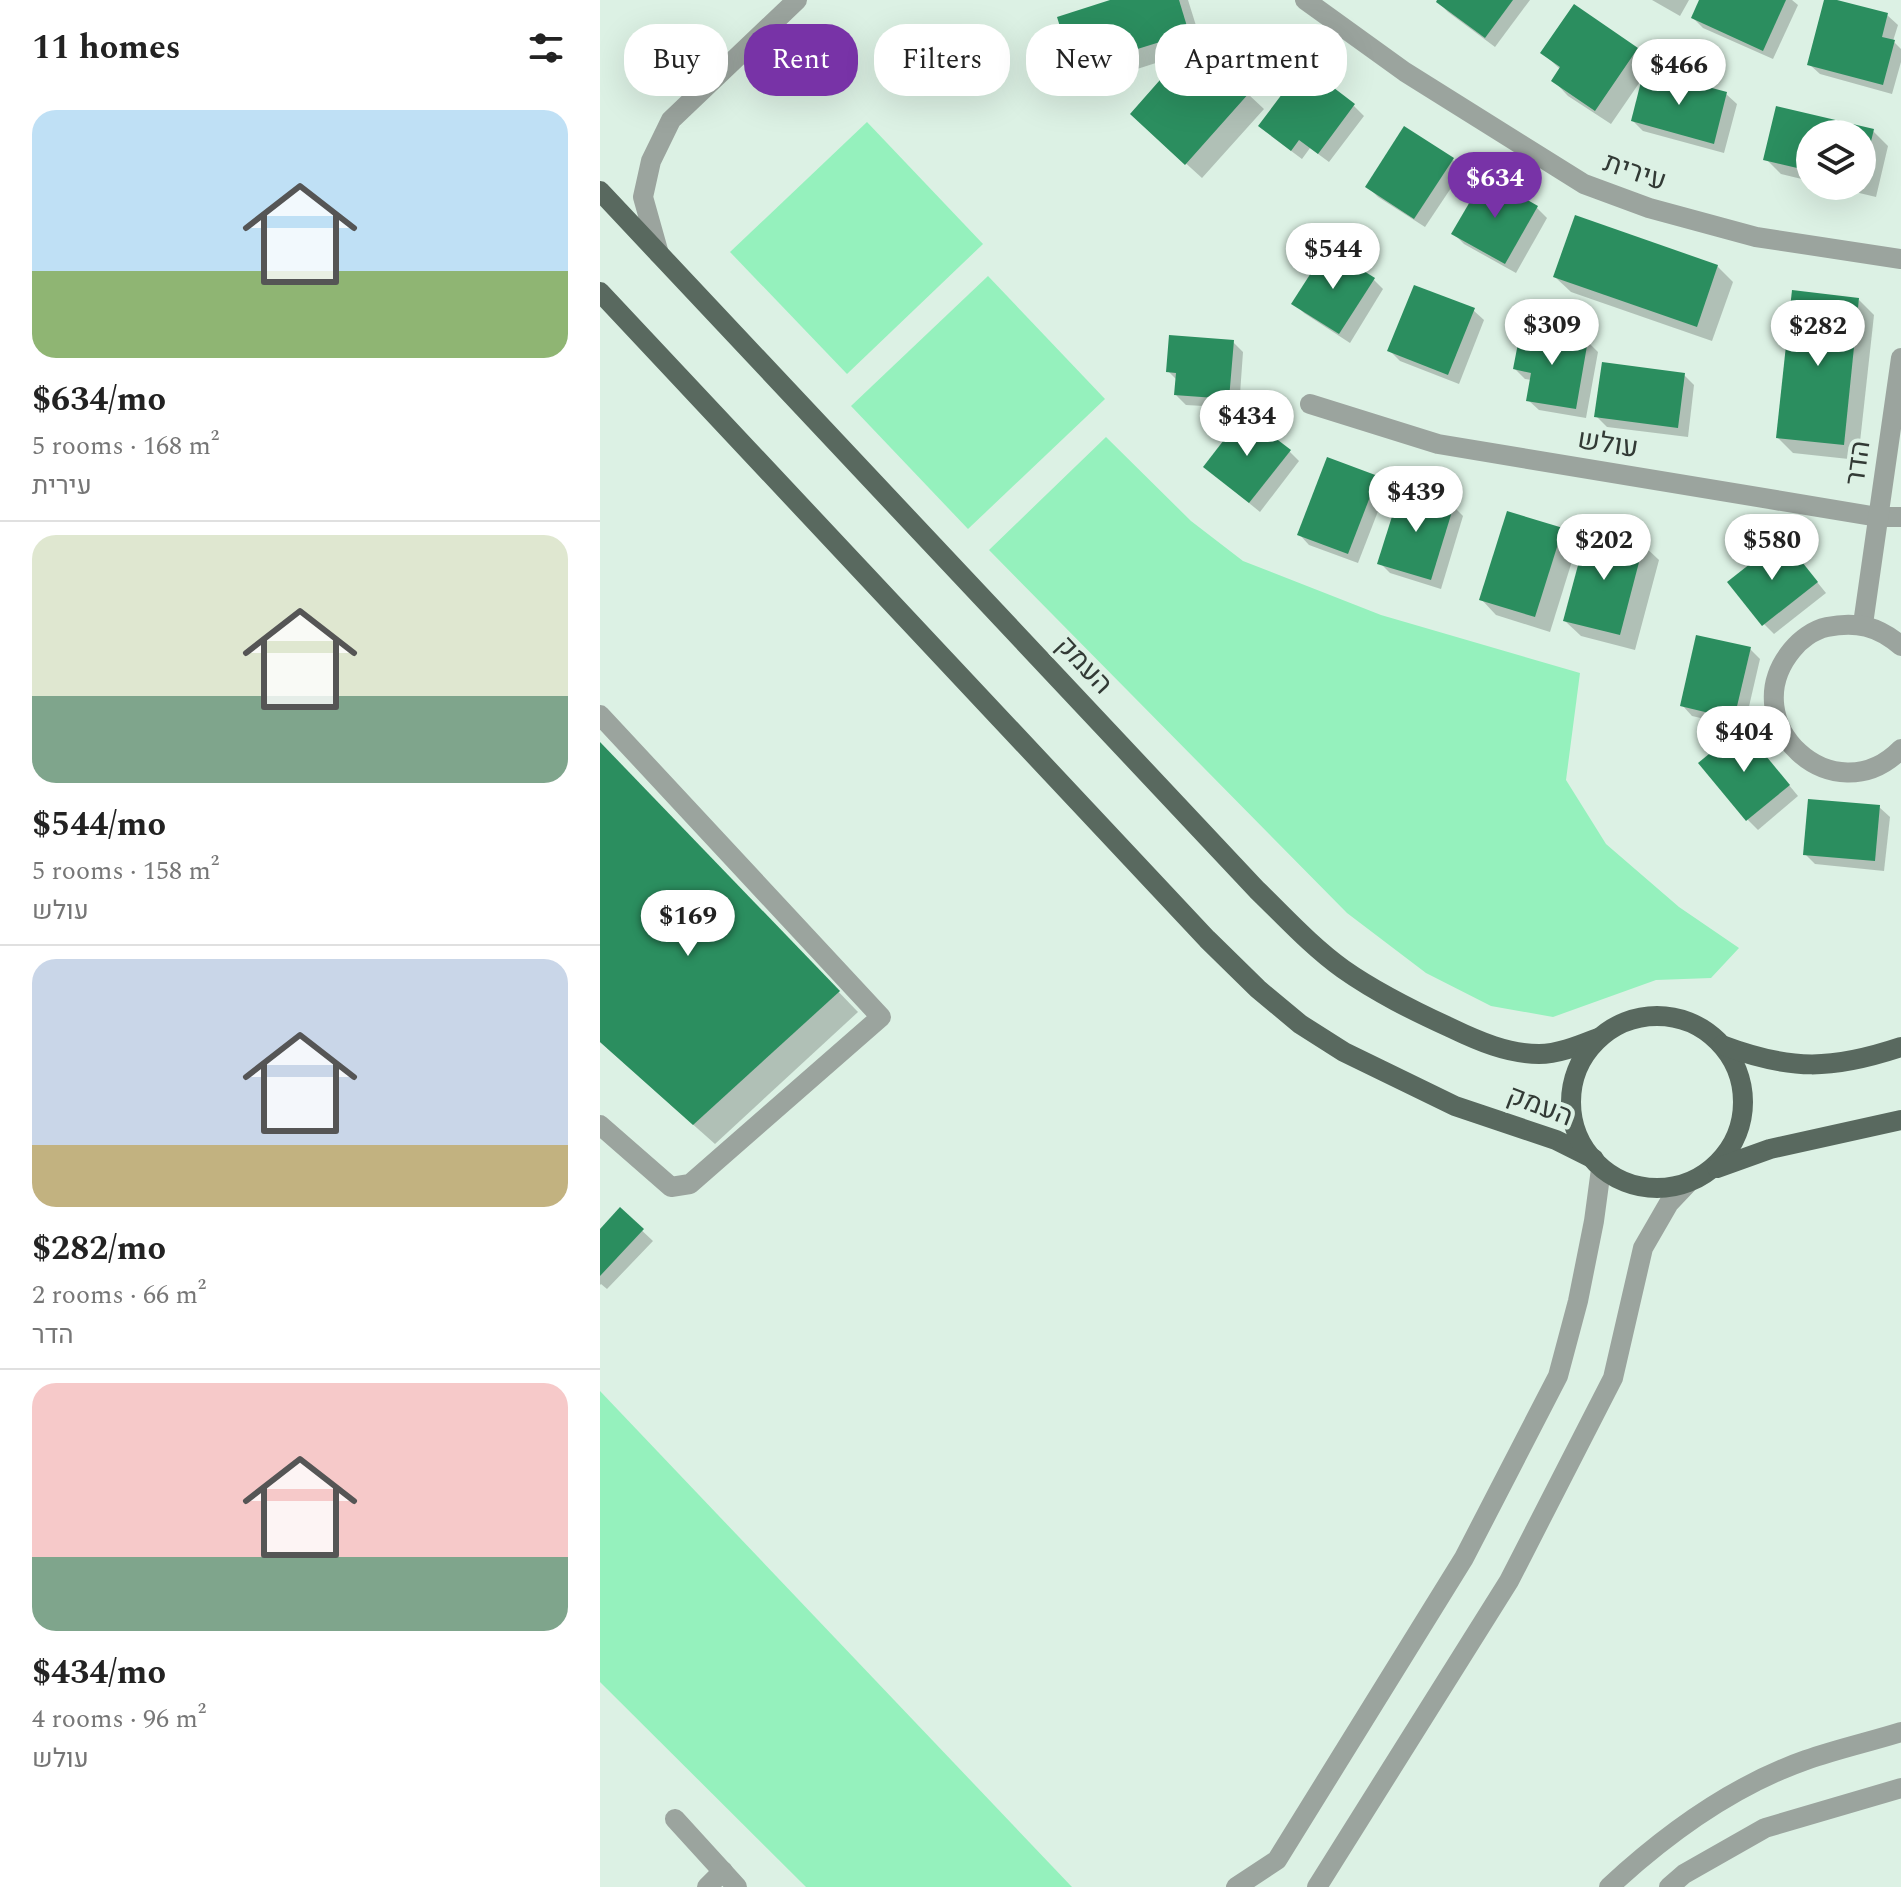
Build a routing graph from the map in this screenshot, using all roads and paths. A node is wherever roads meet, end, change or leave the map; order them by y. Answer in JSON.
{"nodes":[{"id":1,"x":797,"y":0,"type":"edge"},
{"id":2,"x":1305,"y":0,"type":"edge"},
{"id":3,"x":600,"y":191,"type":"edge"},
{"id":4,"x":659,"y":254,"type":"junction"},
{"id":5,"x":1901,"y":259,"type":"edge"},
{"id":6,"x":600,"y":292,"type":"edge"},
{"id":7,"x":1901,"y":358,"type":"edge"},
{"id":8,"x":1310,"y":404,"type":"dead end"},
{"id":9,"x":1878,"y":517,"type":"junction"},
{"id":10,"x":1901,"y":517,"type":"edge"},
{"id":11,"x":1863,"y":624,"type":"junction"},
{"id":12,"x":1901,"y":646,"type":"edge"},
{"id":13,"x":600,"y":715,"type":"edge"},
{"id":14,"x":1901,"y":749,"type":"edge"},
{"id":15,"x":1598,"y":1038,"type":"junction"},
{"id":16,"x":1722,"y":1045,"type":"junction"},
{"id":17,"x":1901,"y":1047,"type":"edge"},
{"id":18,"x":1901,"y":1120,"type":"edge"},
{"id":19,"x":600,"y":1125,"type":"edge"},
{"id":20,"x":1597,"y":1164,"type":"junction"},
{"id":21,"x":1695,"y":1179,"type":"junction"},
{"id":22,"x":1901,"y":1732,"type":"edge"},
{"id":23,"x":1901,"y":1788,"type":"edge"},
{"id":24,"x":675,"y":1819,"type":"dead end"},
{"id":25,"x":1333,"y":1861,"type":"junction"},
{"id":26,"x":723,"y":1871,"type":"junction"},
{"id":27,"x":707,"y":1887,"type":"edge"},
{"id":28,"x":737,"y":1887,"type":"edge"},
{"id":29,"x":1236,"y":1887,"type":"edge"},
{"id":30,"x":1317,"y":1887,"type":"edge"},
{"id":31,"x":1333,"y":1887,"type":"edge"},
{"id":32,"x":1609,"y":1887,"type":"edge"},
{"id":33,"x":1669,"y":1887,"type":"edge"}],
"edges":[{"from":1,"to":4,"type":"street"},
{"from":2,"to":5,"type":"street","name":"עירית"},
{"from":3,"to":4,"type":"main road","name":"העמק"},
{"from":4,"to":15,"type":"main road","name":"העמק"},
{"from":6,"to":20,"type":"main road","name":"העמק"},
{"from":7,"to":9,"type":"street","name":"הדר"},
{"from":8,"to":9,"type":"street","name":"עולש"},
{"from":9,"to":10,"type":"street","name":"עולש"},
{"from":9,"to":11,"type":"street","name":"הדר"},
{"from":11,"to":12,"type":"street"},
{"from":11,"to":14,"type":"street"},
{"from":13,"to":19,"type":"street"},
{"from":15,"to":16,"type":"main road"},
{"from":15,"to":20,"type":"main road"},
{"from":16,"to":17,"type":"main road"},
{"from":16,"to":21,"type":"main road"},
{"from":18,"to":21,"type":"main road"},
{"from":20,"to":21,"type":"main road"},
{"from":20,"to":29,"type":"street"},
{"from":21,"to":25,"type":"street"},
{"from":22,"to":32,"type":"street"},
{"from":23,"to":33,"type":"street"},
{"from":24,"to":26,"type":"street"},
{"from":25,"to":30,"type":"street"},
{"from":25,"to":31,"type":"street"},
{"from":26,"to":27,"type":"street"},
{"from":26,"to":28,"type":"street"}]}
